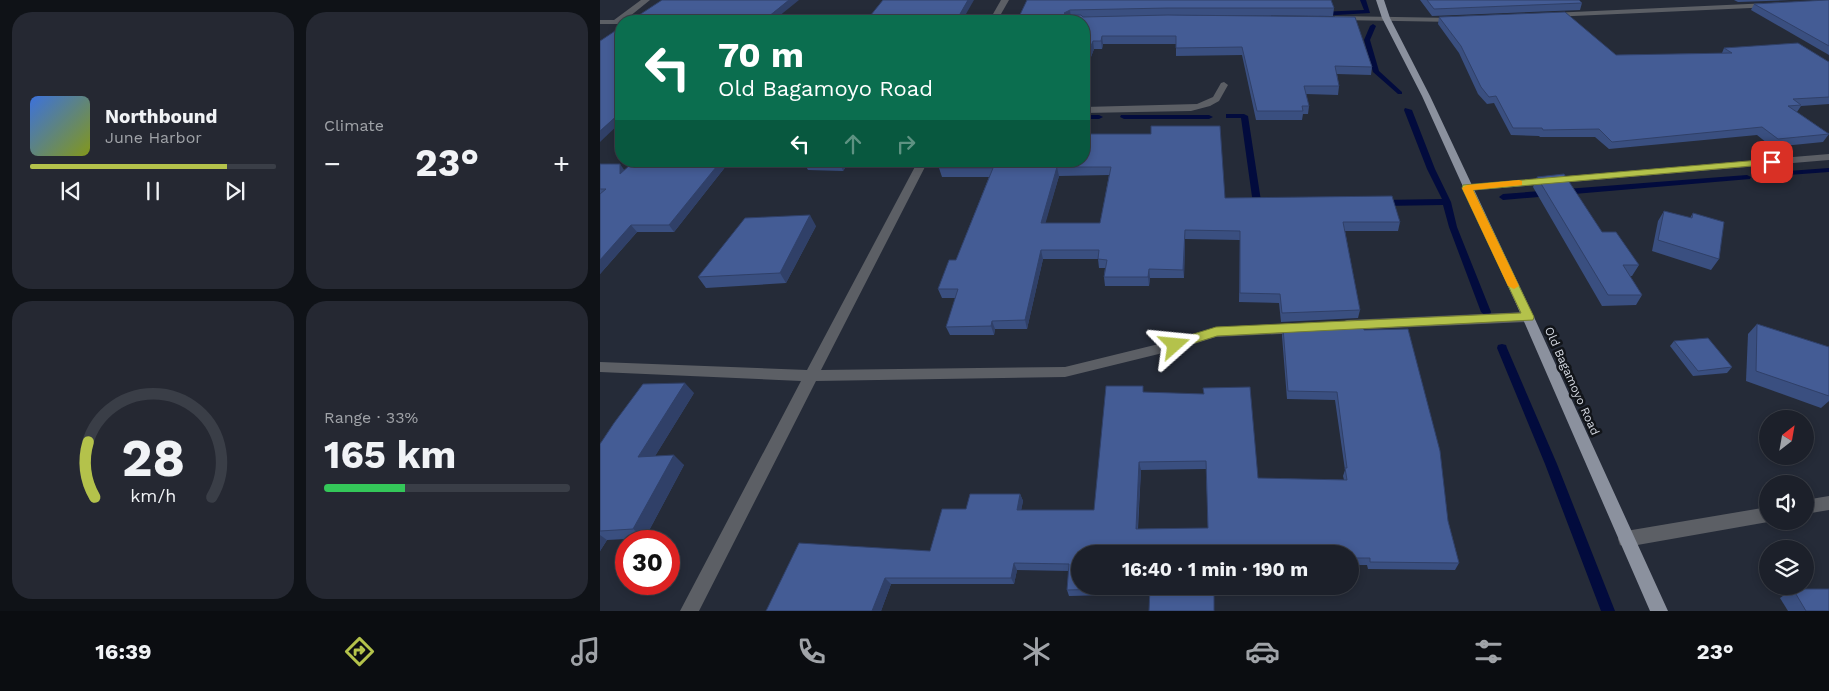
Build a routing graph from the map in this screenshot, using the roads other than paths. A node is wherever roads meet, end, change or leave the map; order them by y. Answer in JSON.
{"nodes":[{"id":1,"x":646,"y":0,"type":"edge"},
{"id":2,"x":1005,"y":0,"type":"edge"},
{"id":3,"x":1380,"y":0,"type":"edge"},
{"id":4,"x":1782,"y":4,"type":"edge"},
{"id":5,"x":628,"y":15,"type":"edge"},
{"id":6,"x":996,"y":15,"type":"edge"},
{"id":7,"x":1540,"y":16,"type":"edge"},
{"id":8,"x":1333,"y":18,"type":"edge"},
{"id":9,"x":1386,"y":18,"type":"junction"},
{"id":10,"x":1461,"y":19,"type":"edge"},
{"id":11,"x":600,"y":22,"type":"edge"},
{"id":12,"x":615,"y":22,"type":"edge"},
{"id":13,"x":1224,"y":85,"type":"dead end"},
{"id":14,"x":1090,"y":110,"type":"edge"},
{"id":15,"x":1829,"y":157,"type":"edge"},
{"id":16,"x":920,"y":167,"type":"edge"},
{"id":17,"x":1467,"y":188,"type":"junction"},
{"id":18,"x":1528,"y":317,"type":"junction"},
{"id":19,"x":1333,"y":326,"type":"edge"},
{"id":20,"x":1314,"y":327,"type":"edge"},
{"id":21,"x":600,"y":367,"type":"edge"},
{"id":22,"x":811,"y":376,"type":"junction"},
{"id":23,"x":1829,"y":503,"type":"edge"},
{"id":24,"x":1814,"y":506,"type":"edge"},
{"id":25,"x":1759,"y":516,"type":"edge"},
{"id":26,"x":1626,"y":539,"type":"junction"},
{"id":27,"x":689,"y":611,"type":"edge"},
{"id":28,"x":1658,"y":611,"type":"edge"}],
"edges":[{"from":1,"to":5,"type":"street"},
{"from":2,"to":6,"type":"street"},
{"from":3,"to":9,"type":"main road","name":"Old Bagamoyo Road"},
{"from":4,"to":7,"type":"street"},
{"from":8,"to":9,"type":"street"},
{"from":9,"to":10,"type":"street"},
{"from":9,"to":17,"type":"main road","name":"Old Bagamoyo Road"},
{"from":11,"to":12,"type":"street"},
{"from":13,"to":14,"type":"street"},
{"from":15,"to":17,"type":"street"},
{"from":16,"to":22,"type":"street"},
{"from":17,"to":18,"type":"main road","name":"Old Bagamoyo Road"},
{"from":18,"to":19,"type":"street"},
{"from":18,"to":26,"type":"main road","name":"Old Bagamoyo Road"},
{"from":20,"to":22,"type":"street"},
{"from":21,"to":22,"type":"street"},
{"from":22,"to":27,"type":"street"},
{"from":23,"to":24,"type":"street"},
{"from":25,"to":26,"type":"street"},
{"from":26,"to":28,"type":"main road","name":"Old Bagamoyo Road"}]}
